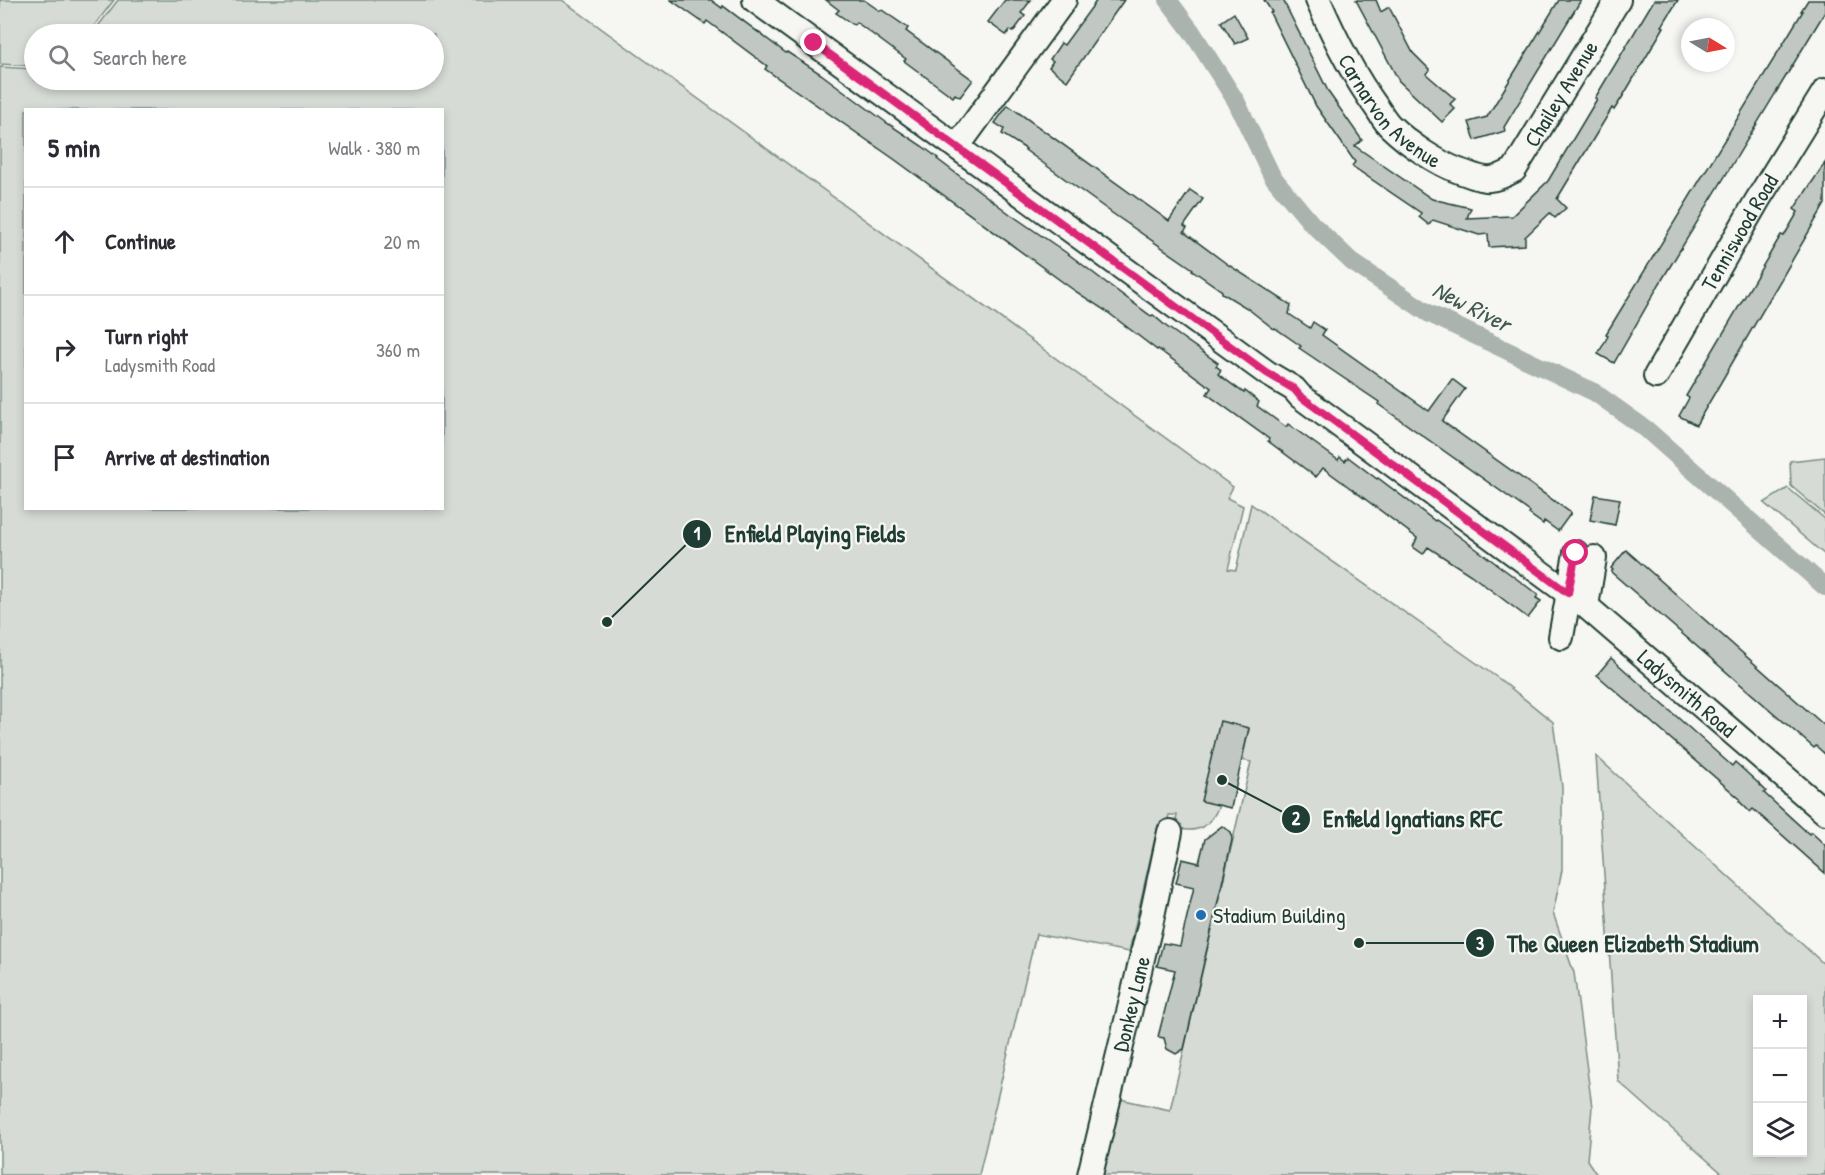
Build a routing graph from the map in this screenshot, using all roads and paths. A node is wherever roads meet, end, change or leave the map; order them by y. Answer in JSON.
{"nodes":[{"id":1,"x":755,"y":0,"type":"edge"},
{"id":2,"x":1064,"y":0,"type":"edge"},
{"id":3,"x":1318,"y":0,"type":"edge"},
{"id":4,"x":1618,"y":0,"type":"edge"},
{"id":5,"x":1825,"y":91,"type":"edge"},
{"id":6,"x":957,"y":147,"type":"junction"},
{"id":7,"x":1496,"y":180,"type":"joint"},
{"id":8,"x":1656,"y":376,"type":"dead end"},
{"id":9,"x":1568,"y":593,"type":"junction"},
{"id":10,"x":1561,"y":637,"type":"dead end"},
{"id":11,"x":1825,"y":812,"type":"edge"},
{"id":12,"x":1170,"y":832,"type":"dead end"},
{"id":13,"x":1090,"y":1175,"type":"edge"}],
"edges":[{"from":1,"to":6,"type":"street"},
{"from":2,"to":6,"type":"street"},
{"from":3,"to":7,"type":"street","name":"Carnarvon Avenue"},
{"from":4,"to":7,"type":"street","name":"Chailey Avenue"},
{"from":5,"to":8,"type":"street","name":"Tenniswood Road"},
{"from":6,"to":9,"type":"street"},
{"from":9,"to":10,"type":"street"},
{"from":9,"to":11,"type":"street","name":"Ladysmith Road"},
{"from":12,"to":13,"type":"street","name":"Donkey Lane"}]}
